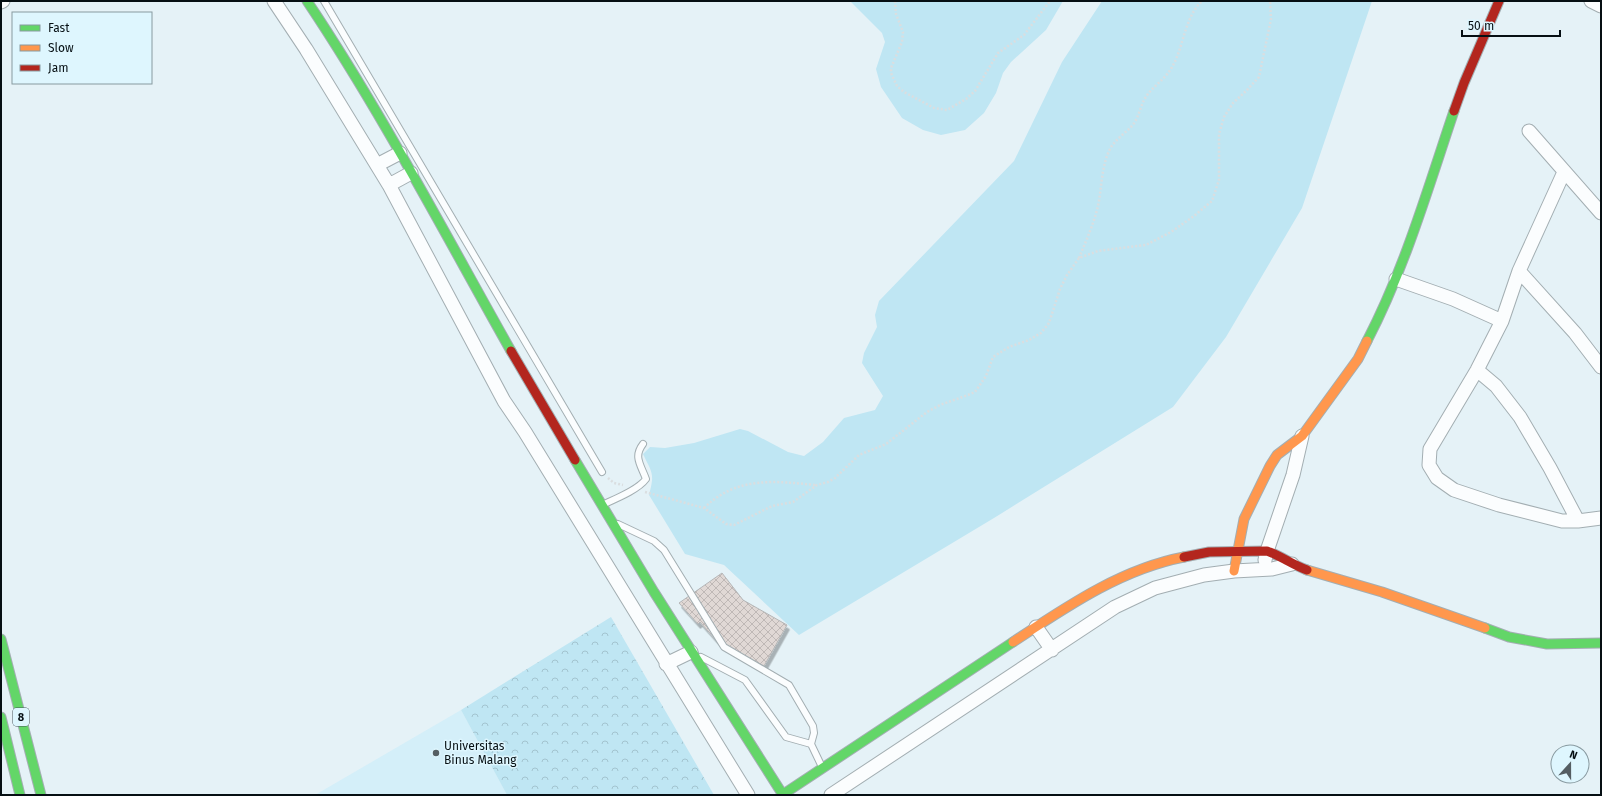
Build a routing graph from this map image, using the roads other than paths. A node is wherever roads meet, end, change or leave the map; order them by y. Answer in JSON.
{"nodes":[{"id":1,"x":274,"y":1,"type":"edge"},
{"id":2,"x":307,"y":1,"type":"edge"},
{"id":3,"x":324,"y":1,"type":"edge"},
{"id":4,"x":1499,"y":1,"type":"edge"},
{"id":5,"x":1591,"y":1,"type":"edge"},
{"id":6,"x":1601,"y":6,"type":"edge"},
{"id":7,"x":1529,"y":131,"type":"dead end"},
{"id":8,"x":400,"y":153,"type":"junction"},
{"id":9,"x":377,"y":165,"type":"junction"},
{"id":10,"x":1564,"y":172,"type":"junction"},
{"id":11,"x":411,"y":173,"type":"junction"},
{"id":12,"x":389,"y":185,"type":"junction"},
{"id":13,"x":1601,"y":213,"type":"edge"},
{"id":14,"x":1519,"y":271,"type":"junction"},
{"id":15,"x":1396,"y":279,"type":"junction"},
{"id":16,"x":1502,"y":321,"type":"junction"},
{"id":17,"x":1601,"y":367,"type":"edge"},
{"id":18,"x":1477,"y":370,"type":"junction"},
{"id":19,"x":1302,"y":436,"type":"junction"},
{"id":20,"x":643,"y":444,"type":"dead end"},
{"id":21,"x":602,"y":472,"type":"road end"},
{"id":22,"x":601,"y":505,"type":"junction"},
{"id":23,"x":1601,"y":518,"type":"edge"},
{"id":24,"x":609,"y":520,"type":"junction"},
{"id":25,"x":1578,"y":521,"type":"junction"},
{"id":26,"x":1237,"y":551,"type":"junction"},
{"id":27,"x":1267,"y":551,"type":"junction"},
{"id":28,"x":1292,"y":564,"type":"junction"},
{"id":29,"x":1264,"y":569,"type":"junction"},
{"id":30,"x":1234,"y":571,"type":"junction"},
{"id":31,"x":1036,"y":627,"type":"junction"},
{"id":32,"x":1,"y":639,"type":"edge"},
{"id":33,"x":1601,"y":643,"type":"edge"},
{"id":34,"x":1052,"y":650,"type":"junction"},
{"id":35,"x":691,"y":652,"type":"junction"},
{"id":36,"x":666,"y":664,"type":"junction"},
{"id":37,"x":1,"y":718,"type":"edge"},
{"id":38,"x":811,"y":744,"type":"junction"},
{"id":39,"x":822,"y":768,"type":"junction"},
{"id":40,"x":20,"y":795,"type":"edge"},
{"id":41,"x":41,"y":795,"type":"edge"},
{"id":42,"x":748,"y":795,"type":"edge"},
{"id":43,"x":782,"y":795,"type":"edge"},
{"id":44,"x":831,"y":795,"type":"edge"}],
"edges":[{"from":1,"to":9,"type":"street"},
{"from":2,"to":8,"type":"main road"},
{"from":3,"to":21,"type":"lane"},
{"from":4,"to":15,"type":"main road"},
{"from":5,"to":6,"type":"street"},
{"from":7,"to":10,"type":"street"},
{"from":8,"to":9,"type":"street"},
{"from":8,"to":11,"type":"main road"},
{"from":9,"to":12,"type":"street"},
{"from":10,"to":13,"type":"street"},
{"from":10,"to":14,"type":"street"},
{"from":11,"to":12,"type":"street"},
{"from":11,"to":22,"type":"main road"},
{"from":12,"to":36,"type":"street"},
{"from":14,"to":16,"type":"street"},
{"from":14,"to":17,"type":"street"},
{"from":15,"to":16,"type":"street"},
{"from":15,"to":19,"type":"main road"},
{"from":16,"to":18,"type":"street"},
{"from":18,"to":25,"type":"street"},
{"from":18,"to":25,"type":"street"},
{"from":19,"to":26,"type":"main road"},
{"from":19,"to":27,"type":"street"},
{"from":20,"to":22,"type":"lane"},
{"from":22,"to":24,"type":"main road"},
{"from":23,"to":25,"type":"street"},
{"from":24,"to":35,"type":"main road"},
{"from":24,"to":38,"type":"lane"},
{"from":26,"to":27,"type":"main road"},
{"from":26,"to":30,"type":"main road"},
{"from":26,"to":31,"type":"main road"},
{"from":27,"to":28,"type":"main road"},
{"from":27,"to":29,"type":"street"},
{"from":28,"to":29,"type":"street"},
{"from":28,"to":33,"type":"main road"},
{"from":29,"to":30,"type":"street"},
{"from":30,"to":34,"type":"street"},
{"from":31,"to":34,"type":"street"},
{"from":31,"to":39,"type":"main road"},
{"from":32,"to":41,"type":"main road","number":"8"},
{"from":34,"to":44,"type":"street"},
{"from":35,"to":36,"type":"street"},
{"from":35,"to":38,"type":"lane"},
{"from":35,"to":43,"type":"main road"},
{"from":36,"to":42,"type":"street"},
{"from":37,"to":40,"type":"main road","number":"8"},
{"from":38,"to":39,"type":"lane"},
{"from":39,"to":43,"type":"main road"}]}
